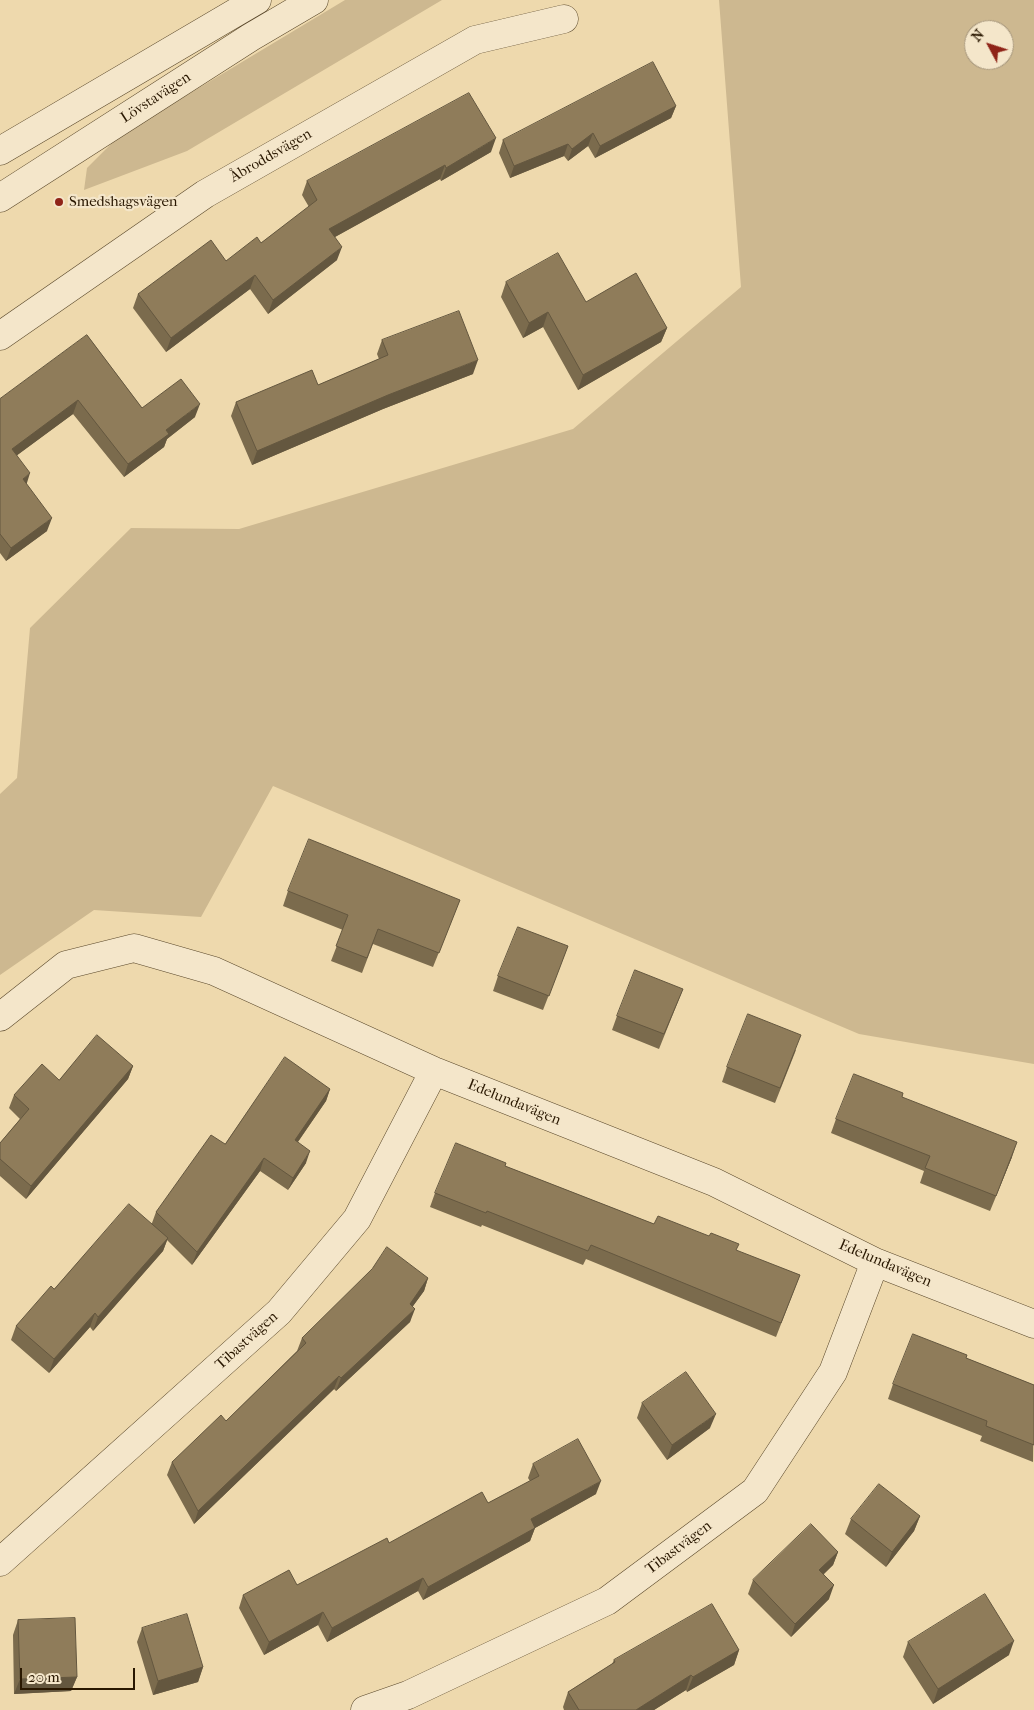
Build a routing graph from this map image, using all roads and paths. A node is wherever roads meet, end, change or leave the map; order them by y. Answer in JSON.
{"nodes":[{"id":1,"x":257,"y":0,"type":"edge"},
{"id":2,"x":314,"y":0,"type":"edge"},
{"id":3,"x":564,"y":19,"type":"dead end"},
{"id":4,"x":0,"y":151,"type":"edge"},
{"id":5,"x":0,"y":198,"type":"edge"},
{"id":6,"x":0,"y":336,"type":"edge"},
{"id":7,"x":0,"y":1017,"type":"edge"},
{"id":8,"x":434,"y":1072,"type":"junction"},
{"id":9,"x":875,"y":1262,"type":"junction"},
{"id":10,"x":1034,"y":1324,"type":"edge"},
{"id":11,"x":0,"y":1562,"type":"edge"},
{"id":12,"x":365,"y":1710,"type":"edge"}],
"edges":[{"from":1,"to":4,"type":"street"},
{"from":2,"to":5,"type":"street","name":"Lövstavägen"},
{"from":3,"to":6,"type":"street","name":"Åbroddsvägen"},
{"from":7,"to":8,"type":"street","name":"Edelundavägen"},
{"from":8,"to":9,"type":"street","name":"Edelundavägen"},
{"from":8,"to":11,"type":"street","name":"Tibastvägen"},
{"from":9,"to":10,"type":"street","name":"Edelundavägen"},
{"from":9,"to":12,"type":"street","name":"Tibastvägen"}]}
